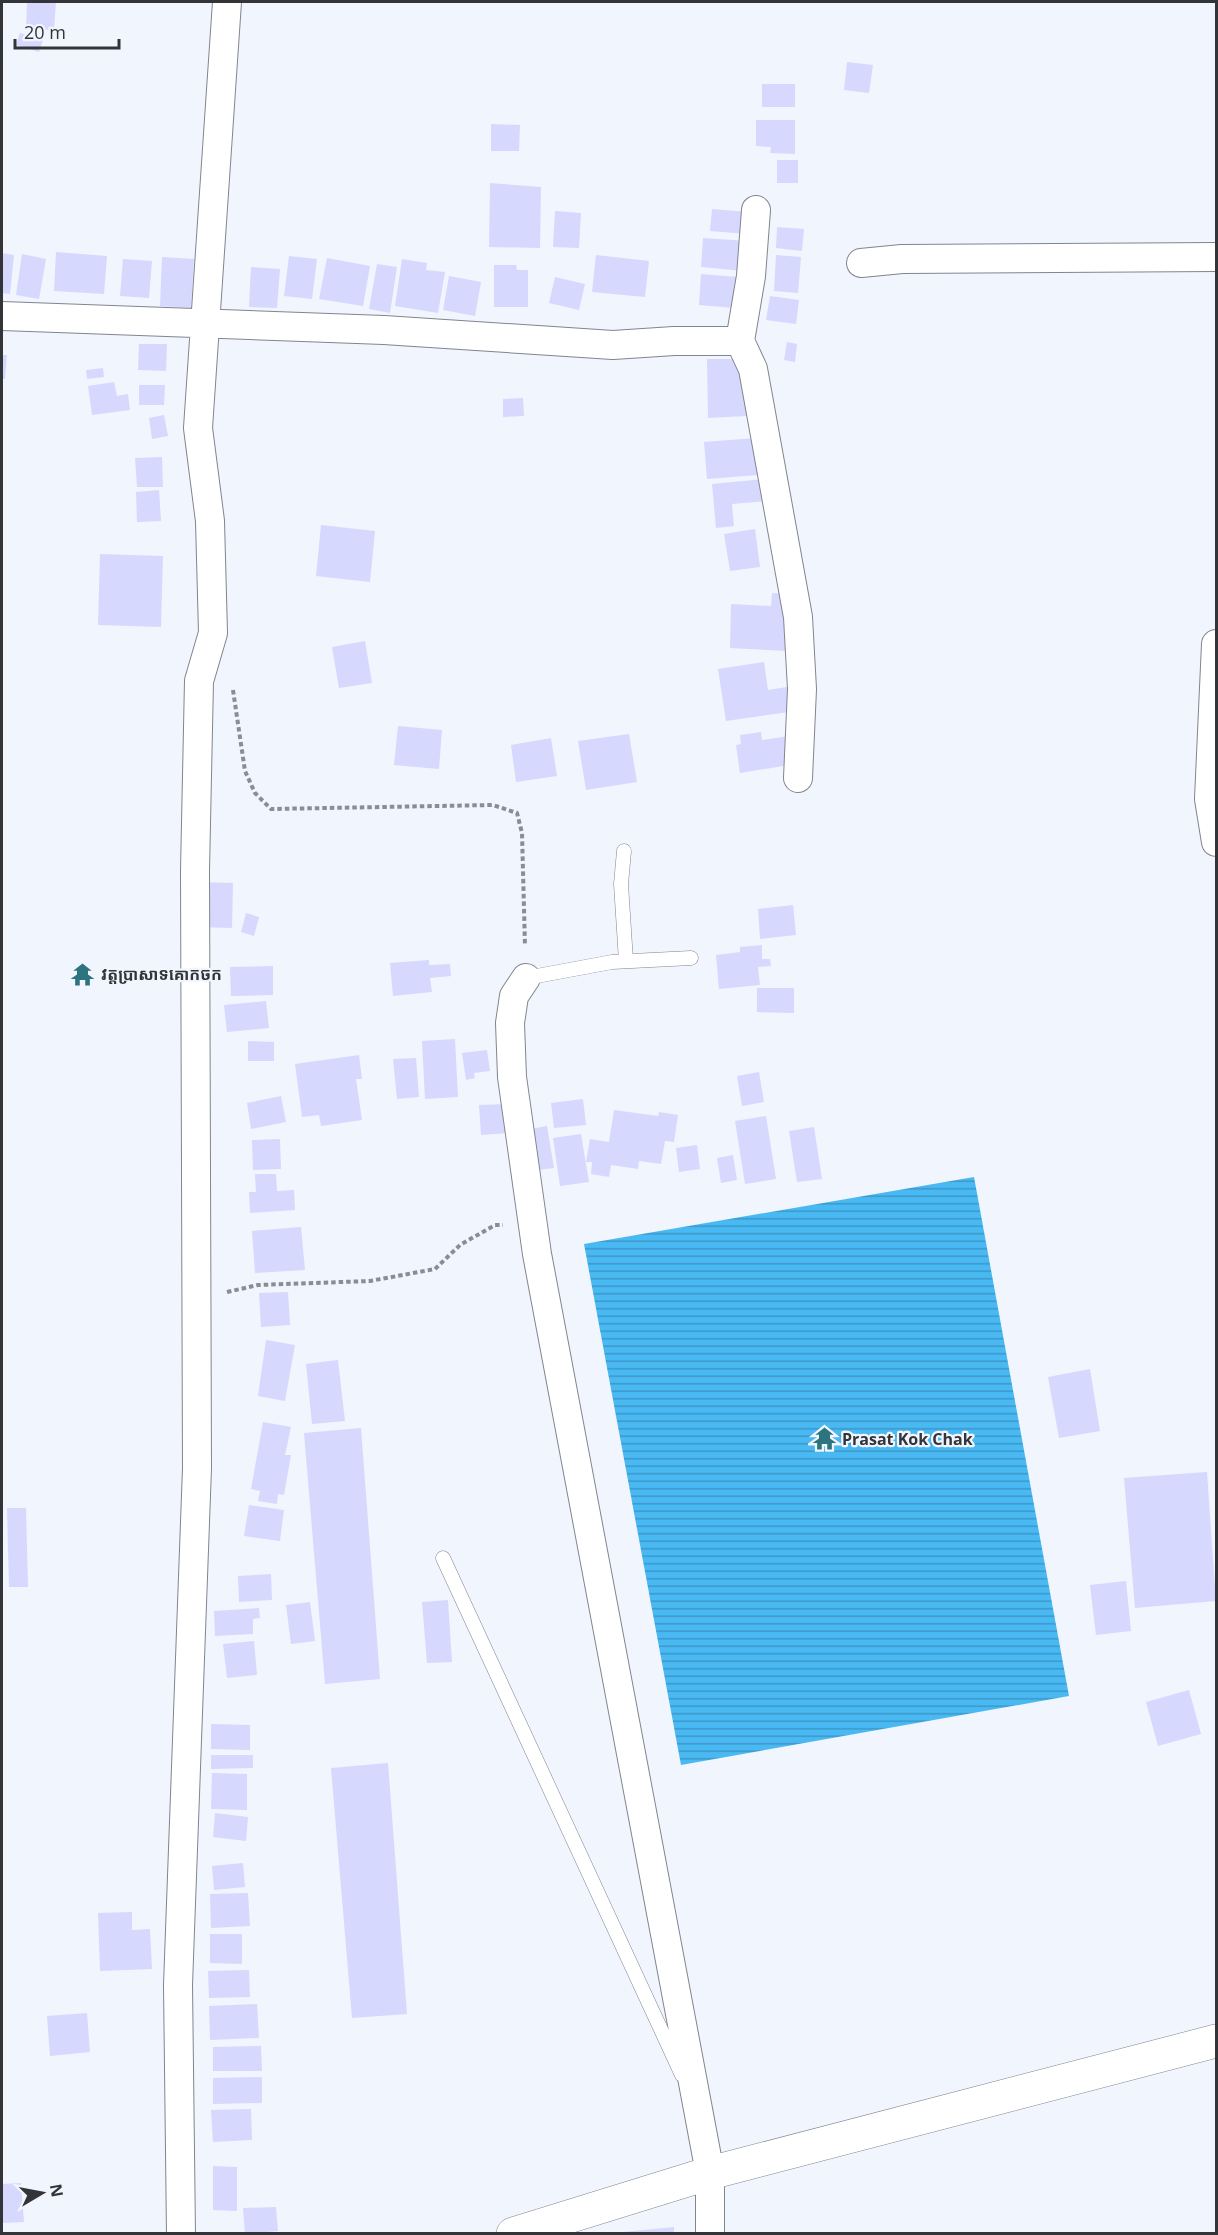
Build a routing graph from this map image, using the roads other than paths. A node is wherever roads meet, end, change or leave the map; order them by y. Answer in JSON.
{"nodes":[{"id":1,"x":227,"y":2,"type":"edge"},
{"id":2,"x":756,"y":210,"type":"dead end"},
{"id":3,"x":1216,"y":257,"type":"edge"},
{"id":4,"x":861,"y":262,"type":"dead end"},
{"id":5,"x":2,"y":316,"type":"edge"},
{"id":6,"x":204,"y":325,"type":"junction"},
{"id":7,"x":740,"y":341,"type":"junction"},
{"id":8,"x":1216,"y":644,"type":"edge"},
{"id":9,"x":798,"y":778,"type":"dead end"},
{"id":10,"x":1216,"y":842,"type":"edge"},
{"id":11,"x":624,"y":851,"type":"dead end"},
{"id":12,"x":691,"y":958,"type":"dead end"},
{"id":13,"x":626,"y":961,"type":"junction"},
{"id":14,"x":526,"y":978,"type":"joint"},
{"id":15,"x":443,"y":1558,"type":"dead end"},
{"id":16,"x":1216,"y":2041,"type":"edge"},
{"id":17,"x":697,"y":2103,"type":"junction"},
{"id":18,"x":708,"y":2163,"type":"junction"},
{"id":19,"x":181,"y":2234,"type":"edge"},
{"id":20,"x":513,"y":2234,"type":"edge"},
{"id":21,"x":710,"y":2234,"type":"edge"}],
"edges":[{"from":1,"to":6,"type":"street"},
{"from":2,"to":7,"type":"street"},
{"from":3,"to":4,"type":"street"},
{"from":5,"to":6,"type":"street"},
{"from":6,"to":7,"type":"street"},
{"from":6,"to":19,"type":"street"},
{"from":7,"to":9,"type":"street"},
{"from":8,"to":10,"type":"street"},
{"from":11,"to":13,"type":"lane"},
{"from":12,"to":13,"type":"lane"},
{"from":13,"to":14,"type":"lane"},
{"from":14,"to":17,"type":"street"},
{"from":15,"to":17,"type":"lane"},
{"from":16,"to":18,"type":"street"},
{"from":17,"to":18,"type":"street"},
{"from":18,"to":20,"type":"street"},
{"from":18,"to":21,"type":"street"}]}
